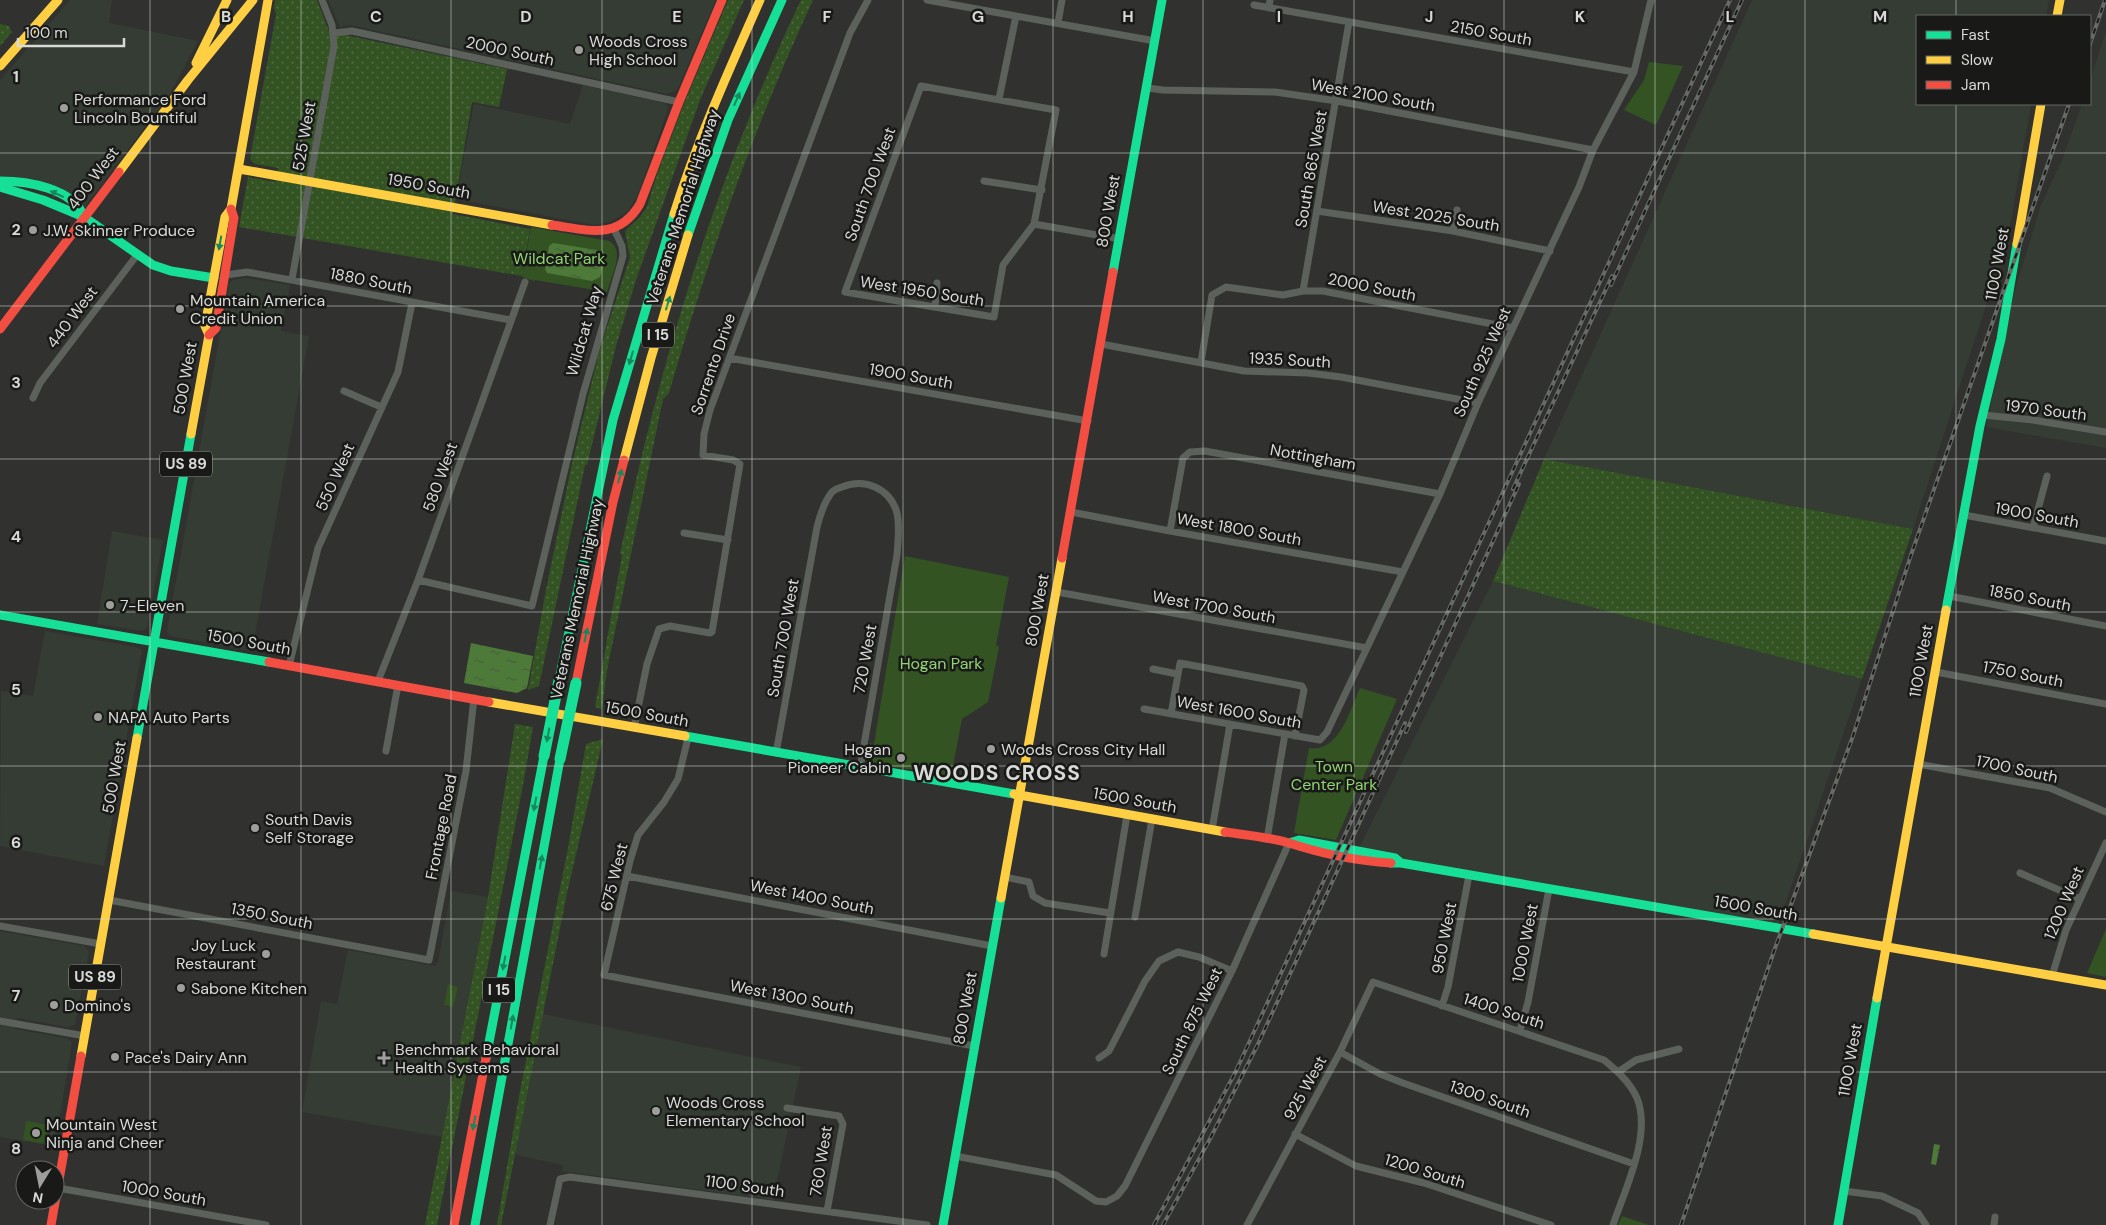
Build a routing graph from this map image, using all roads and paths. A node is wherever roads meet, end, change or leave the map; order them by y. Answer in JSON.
{"nodes":[{"id":1,"x":58,"y":0,"type":"edge"},
{"id":2,"x":227,"y":0,"type":"edge"},
{"id":3,"x":268,"y":0,"type":"edge"},
{"id":4,"x":322,"y":0,"type":"edge"},
{"id":5,"x":722,"y":0,"type":"edge"},
{"id":6,"x":760,"y":0,"type":"edge"},
{"id":7,"x":782,"y":0,"type":"edge"},
{"id":8,"x":868,"y":0,"type":"edge"},
{"id":9,"x":927,"y":0,"type":"edge"},
{"id":10,"x":1062,"y":0,"type":"edge"},
{"id":11,"x":1162,"y":0,"type":"edge"},
{"id":12,"x":1651,"y":0,"type":"edge"},
{"id":13,"x":2060,"y":0,"type":"edge"},
{"id":14,"x":251,"y":2,"type":"edge"},
{"id":15,"x":1270,"y":4,"type":"edge"},
{"id":16,"x":1254,"y":5,"type":"dead end"},
{"id":17,"x":2057,"y":15,"type":"edge"},
{"id":18,"x":1016,"y":16,"type":"junction"},
{"id":19,"x":1350,"y":22,"type":"junction"},
{"id":20,"x":1058,"y":23,"type":"junction"},
{"id":21,"x":334,"y":33,"type":"junction"},
{"id":22,"x":1155,"y":41,"type":"junction"},
{"id":23,"x":0,"y":66,"type":"edge"},
{"id":24,"x":1634,"y":72,"type":"junction"},
{"id":25,"x":188,"y":80,"type":"junction"},
{"id":26,"x":1147,"y":88,"type":"junction"},
{"id":27,"x":999,"y":100,"type":"junction"},
{"id":28,"x":1337,"y":101,"type":"junction"},
{"id":29,"x":679,"y":102,"type":"junction"},
{"id":30,"x":2042,"y":105,"type":"edge"},
{"id":31,"x":1593,"y":150,"type":"junction"},
{"id":32,"x":238,"y":169,"type":"junction"},
{"id":33,"x":0,"y":181,"type":"edge"},
{"id":34,"x":310,"y":181,"type":"junction"},
{"id":35,"x":984,"y":181,"type":"dead end"},
{"id":36,"x":0,"y":187,"type":"edge"},
{"id":37,"x":1042,"y":190,"type":"junction"},
{"id":38,"x":231,"y":209,"type":"junction"},
{"id":39,"x":1458,"y":210,"type":"dead end"},
{"id":40,"x":1317,"y":211,"type":"junction"},
{"id":41,"x":84,"y":217,"type":"junction"},
{"id":42,"x":1034,"y":224,"type":"junction"},
{"id":43,"x":614,"y":229,"type":"junction"},
{"id":44,"x":1453,"y":231,"type":"junction"},
{"id":45,"x":1120,"y":239,"type":"junction"},
{"id":46,"x":1550,"y":250,"type":"junction"},
{"id":47,"x":137,"y":255,"type":"junction"},
{"id":48,"x":226,"y":275,"type":"junction"},
{"id":49,"x":214,"y":278,"type":"junction"},
{"id":50,"x":292,"y":279,"type":"junction"},
{"id":51,"x":525,"y":282,"type":"dead end"},
{"id":52,"x":937,"y":283,"type":"dead end"},
{"id":53,"x":1303,"y":291,"type":"junction"},
{"id":54,"x":845,"y":292,"type":"joint"},
{"id":55,"x":412,"y":303,"type":"junction"},
{"id":56,"x":935,"y":306,"type":"junction"},
{"id":57,"x":511,"y":320,"type":"junction"},
{"id":58,"x":1513,"y":328,"type":"junction"},
{"id":59,"x":0,"y":329,"type":"edge"},
{"id":60,"x":209,"y":335,"type":"junction"},
{"id":61,"x":1101,"y":344,"type":"junction"},
{"id":62,"x":729,"y":358,"type":"junction"},
{"id":63,"x":1201,"y":362,"type":"junction"},
{"id":64,"x":344,"y":391,"type":"dead end"},
{"id":65,"x":33,"y":398,"type":"dead end"},
{"id":66,"x":1478,"y":403,"type":"junction"},
{"id":67,"x":381,"y":407,"type":"junction"},
{"id":68,"x":1983,"y":416,"type":"junction"},
{"id":69,"x":1088,"y":421,"type":"junction"},
{"id":70,"x":2106,"y":432,"type":"edge"},
{"id":71,"x":2047,"y":476,"type":"dead end"},
{"id":72,"x":1440,"y":494,"type":"junction"},
{"id":73,"x":1071,"y":512,"type":"junction"},
{"id":74,"x":1964,"y":515,"type":"junction"},
{"id":75,"x":2033,"y":528,"type":"junction"},
{"id":76,"x":1170,"y":531,"type":"junction"},
{"id":77,"x":684,"y":533,"type":"dead end"},
{"id":78,"x":728,"y":540,"type":"junction"},
{"id":79,"x":2106,"y":541,"type":"edge"},
{"id":80,"x":896,"y":555,"type":"joint"},
{"id":81,"x":1403,"y":572,"type":"junction"},
{"id":82,"x":418,"y":580,"type":"junction"},
{"id":83,"x":1057,"y":592,"type":"junction"},
{"id":84,"x":1949,"y":596,"type":"junction"},
{"id":85,"x":0,"y":615,"type":"edge"},
{"id":86,"x":2106,"y":626,"type":"edge"},
{"id":87,"x":155,"y":642,"type":"junction"},
{"id":88,"x":1367,"y":648,"type":"junction"},
{"id":89,"x":289,"y":666,"type":"junction"},
{"id":90,"x":1153,"y":669,"type":"dead end"},
{"id":91,"x":1936,"y":672,"type":"junction"},
{"id":92,"x":1178,"y":674,"type":"junction"},
{"id":93,"x":378,"y":681,"type":"junction"},
{"id":94,"x":398,"y":685,"type":"junction"},
{"id":95,"x":474,"y":698,"type":"junction"},
{"id":96,"x":2106,"y":704,"type":"edge"},
{"id":97,"x":1144,"y":709,"type":"dead end"},
{"id":98,"x":1170,"y":714,"type":"junction"},
{"id":99,"x":1230,"y":724,"type":"junction"},
{"id":100,"x":634,"y":728,"type":"junction"},
{"id":101,"x":1327,"y":732,"type":"joint"},
{"id":102,"x":1285,"y":734,"type":"junction"},
{"id":103,"x":1295,"y":736,"type":"junction"},
{"id":104,"x":688,"y":738,"type":"junction"},
{"id":105,"x":386,"y":751,"type":"dead end"},
{"id":106,"x":776,"y":753,"type":"junction"},
{"id":107,"x":1918,"y":764,"type":"junction"},
{"id":108,"x":860,"y":768,"type":"junction"},
{"id":109,"x":1019,"y":796,"type":"junction"},
{"id":110,"x":2106,"y":812,"type":"edge"},
{"id":111,"x":1127,"y":815,"type":"junction"},
{"id":112,"x":1152,"y":819,"type":"junction"},
{"id":113,"x":1212,"y":830,"type":"junction"},
{"id":114,"x":1267,"y":839,"type":"junction"},
{"id":115,"x":2106,"y":842,"type":"edge"},
{"id":116,"x":1289,"y":843,"type":"junction"},
{"id":117,"x":2020,"y":873,"type":"dead end"},
{"id":118,"x":1469,"y":874,"type":"junction"},
{"id":119,"x":627,"y":876,"type":"junction"},
{"id":120,"x":1005,"y":877,"type":"junction"},
{"id":121,"x":1549,"y":889,"type":"junction"},
{"id":122,"x":2080,"y":899,"type":"junction"},
{"id":123,"x":109,"y":900,"type":"junction"},
{"id":124,"x":1110,"y":914,"type":"junction"},
{"id":125,"x":1135,"y":917,"type":"dead end"},
{"id":126,"x":0,"y":926,"type":"edge"},
{"id":127,"x":101,"y":944,"type":"junction"},
{"id":128,"x":992,"y":946,"type":"junction"},
{"id":129,"x":1886,"y":947,"type":"junction"},
{"id":130,"x":1104,"y":954,"type":"dead end"},
{"id":131,"x":429,"y":960,"type":"joint"},
{"id":132,"x":1232,"y":971,"type":"junction"},
{"id":133,"x":604,"y":975,"type":"joint"},
{"id":134,"x":2052,"y":976,"type":"junction"},
{"id":135,"x":1373,"y":982,"type":"joint"},
{"id":136,"x":2106,"y":986,"type":"edge"},
{"id":137,"x":1442,"y":1006,"type":"junction"},
{"id":138,"x":0,"y":1021,"type":"edge"},
{"id":139,"x":1520,"y":1030,"type":"junction"},
{"id":140,"x":85,"y":1036,"type":"junction"},
{"id":141,"x":974,"y":1046,"type":"junction"},
{"id":142,"x":1679,"y":1049,"type":"dead end"},
{"id":143,"x":1340,"y":1052,"type":"junction"},
{"id":144,"x":1099,"y":1058,"type":"dead end"},
{"id":145,"x":1620,"y":1074,"type":"junction"},
{"id":146,"x":787,"y":1108,"type":"dead end"},
{"id":147,"x":1295,"y":1134,"type":"junction"},
{"id":148,"x":955,"y":1156,"type":"junction"},
{"id":149,"x":63,"y":1160,"type":"edge"},
{"id":150,"x":1634,"y":1164,"type":"junction"},
{"id":151,"x":65,"y":1189,"type":"edge"},
{"id":152,"x":1844,"y":1192,"type":"junction"},
{"id":153,"x":54,"y":1210,"type":"edge"},
{"id":154,"x":827,"y":1211,"type":"junction"},
{"id":155,"x":1250,"y":1222,"type":"edge"},
{"id":156,"x":51,"y":1225,"type":"edge"},
{"id":157,"x":266,"y":1225,"type":"edge"},
{"id":158,"x":454,"y":1225,"type":"edge"},
{"id":159,"x":475,"y":1225,"type":"edge"},
{"id":160,"x":550,"y":1225,"type":"edge"},
{"id":161,"x":927,"y":1225,"type":"edge"},
{"id":162,"x":942,"y":1225,"type":"edge"},
{"id":163,"x":1551,"y":1225,"type":"edge"},
{"id":164,"x":1612,"y":1225,"type":"edge"},
{"id":165,"x":1838,"y":1225,"type":"edge"},
{"id":166,"x":1926,"y":1225,"type":"edge"}],
"edges":[{"from":1,"to":23,"type":"main road"},
{"from":2,"to":25,"type":"main road"},
{"from":3,"to":32,"type":"main road","name":"500 West","number":"US 89"},
{"from":4,"to":21,"type":"street","name":"525 West"},
{"from":5,"to":29,"type":"main road"},
{"from":6,"to":158,"type":"main road","name":"Veterans Memorial Highway","number":"I 15","one_way":true,"bridge":true},
{"from":159,"to":7,"type":"main road","name":"Veterans Memorial Highway","number":"I 15","one_way":true,"bridge":true},
{"from":8,"to":62,"type":"street","name":"Sorrento Drive"},
{"from":9,"to":18,"type":"street"},
{"from":10,"to":20,"type":"street"},
{"from":11,"to":22,"type":"main road","name":"800 West"},
{"from":12,"to":24,"type":"street","name":"South 925 West"},
{"from":13,"to":17,"type":"main road"},
{"from":14,"to":25,"type":"main road"},
{"from":15,"to":16,"type":"street","name":"2150 South"},
{"from":15,"to":19,"type":"street","name":"2150 South"},
{"from":18,"to":20,"type":"street"},
{"from":18,"to":27,"type":"street"},
{"from":19,"to":24,"type":"street","name":"2150 South"},
{"from":19,"to":28,"type":"street","name":"South 865 West"},
{"from":20,"to":22,"type":"street"},
{"from":21,"to":29,"type":"street","name":"2000 South"},
{"from":21,"to":34,"type":"street","name":"525 West"},
{"from":22,"to":26,"type":"main road","name":"800 West"},
{"from":24,"to":31,"type":"street","name":"South 925 West"},
{"from":25,"to":41,"type":"main road","name":"400 West"},
{"from":26,"to":28,"type":"street","name":"West 2100 South"},
{"from":26,"to":45,"type":"main road","name":"800 West"},
{"from":27,"to":37,"type":"street"},
{"from":27,"to":54,"type":"street","name":"South 700 West"},
{"from":28,"to":31,"type":"street","name":"West 2100 South"},
{"from":28,"to":40,"type":"street","name":"South 865 West"},
{"from":29,"to":43,"type":"main road"},
{"from":30,"to":68,"type":"main road","name":"1100 West"},
{"from":31,"to":46,"type":"street","name":"South 925 West"},
{"from":32,"to":34,"type":"main road","name":"1950 South"},
{"from":32,"to":38,"type":"main road","name":"500 West","number":"US 89"},
{"from":41,"to":33,"type":"main road","one_way":true},
{"from":34,"to":43,"type":"main road","name":"1950 South"},
{"from":34,"to":50,"type":"street","name":"525 West"},
{"from":35,"to":37,"type":"street"},
{"from":36,"to":41,"type":"main road"},
{"from":37,"to":42,"type":"street"},
{"from":38,"to":48,"type":"main road","name":"500 West","number":"US 89"},
{"from":38,"to":49,"type":"main road","name":"500 West","number":"US 89","one_way":true},
{"from":39,"to":44,"type":"street"},
{"from":40,"to":44,"type":"street","name":"West 2025 South"},
{"from":40,"to":53,"type":"street","name":"South 865 West"},
{"from":41,"to":47,"type":"main road"},
{"from":41,"to":59,"type":"main road","name":"400 West"},
{"from":42,"to":45,"type":"street"},
{"from":42,"to":56,"type":"street","name":"West 1950 South"},
{"from":43,"to":82,"type":"street","name":"Wildcat Way"},
{"from":44,"to":46,"type":"street","name":"West 2025 South"},
{"from":45,"to":61,"type":"main road","name":"800 West"},
{"from":46,"to":58,"type":"street","name":"South 925 West"},
{"from":47,"to":49,"type":"main road"},
{"from":47,"to":65,"type":"street","name":"440 West"},
{"from":48,"to":50,"type":"street","name":"1880 South"},
{"from":48,"to":60,"type":"main road","name":"500 West","number":"US 89"},
{"from":49,"to":60,"type":"main road","name":"500 West","number":"US 89"},
{"from":50,"to":55,"type":"street","name":"1880 South"},
{"from":51,"to":57,"type":"street","name":"580 West"},
{"from":52,"to":56,"type":"street"},
{"from":53,"to":58,"type":"street","name":"2000 South"},
{"from":53,"to":63,"type":"street","name":"2000 South"},
{"from":54,"to":56,"type":"street","name":"West 1950 South"},
{"from":55,"to":57,"type":"street","name":"1880 South"},
{"from":55,"to":67,"type":"street","name":"550 West"},
{"from":57,"to":82,"type":"street","name":"580 West"},
{"from":58,"to":66,"type":"street","name":"South 925 West"},
{"from":60,"to":87,"type":"main road","name":"500 West","number":"US 89"},
{"from":61,"to":63,"type":"street","name":"1935 South"},
{"from":61,"to":69,"type":"main road","name":"800 West"},
{"from":62,"to":69,"type":"street","name":"1900 South"},
{"from":62,"to":78,"type":"street","name":"Sorrento Drive"},
{"from":63,"to":66,"type":"street","name":"1935 South"},
{"from":64,"to":67,"type":"street"},
{"from":66,"to":72,"type":"street","name":"South 925 West"},
{"from":67,"to":89,"type":"street","name":"550 West"},
{"from":68,"to":70,"type":"street","name":"1970 South"},
{"from":68,"to":74,"type":"main road","name":"1100 West"},
{"from":69,"to":73,"type":"main road","name":"800 West"},
{"from":71,"to":75,"type":"street"},
{"from":72,"to":76,"type":"street","name":"Nottingham"},
{"from":72,"to":81,"type":"street","name":"South 925 West"},
{"from":73,"to":76,"type":"street","name":"West 1800 South"},
{"from":73,"to":83,"type":"main road","name":"800 West"},
{"from":74,"to":75,"type":"street","name":"1900 South"},
{"from":74,"to":84,"type":"main road","name":"1100 West"},
{"from":75,"to":79,"type":"street","name":"1900 South"},
{"from":76,"to":81,"type":"street","name":"West 1800 South"},
{"from":77,"to":78,"type":"street"},
{"from":78,"to":100,"type":"street","name":"Sorrento Drive"},
{"from":80,"to":106,"type":"street","name":"South 700 West"},
{"from":80,"to":108,"type":"street","name":"720 West"},
{"from":81,"to":88,"type":"street","name":"South 925 West"},
{"from":82,"to":93,"type":"street","name":"580 West"},
{"from":83,"to":88,"type":"street","name":"West 1700 South"},
{"from":83,"to":109,"type":"main road","name":"800 West"},
{"from":84,"to":86,"type":"street","name":"1850 South"},
{"from":84,"to":91,"type":"main road","name":"1100 West"},
{"from":85,"to":87,"type":"main road","name":"1500 South"},
{"from":87,"to":89,"type":"main road","name":"1500 South"},
{"from":87,"to":123,"type":"main road","name":"500 West","number":"US 89"},
{"from":88,"to":101,"type":"street","name":"South 925 West"},
{"from":89,"to":93,"type":"main road","name":"1500 South"},
{"from":90,"to":92,"type":"street"},
{"from":91,"to":96,"type":"street","name":"1750 South"},
{"from":91,"to":107,"type":"main road","name":"1100 West"},
{"from":92,"to":98,"type":"street"},
{"from":92,"to":103,"type":"street"},
{"from":93,"to":94,"type":"main road","name":"1500 South"},
{"from":94,"to":95,"type":"main road","name":"1500 South"},
{"from":94,"to":105,"type":"street"},
{"from":95,"to":100,"type":"main road","name":"1500 South"},
{"from":95,"to":131,"type":"street","name":"Frontage Road"},
{"from":97,"to":98,"type":"street","name":"West 1600 South"},
{"from":98,"to":99,"type":"street","name":"West 1600 South"},
{"from":99,"to":102,"type":"street","name":"West 1600 South"},
{"from":99,"to":113,"type":"street"},
{"from":100,"to":104,"type":"main road","name":"1500 South"},
{"from":101,"to":103,"type":"street","name":"West 1600 South"},
{"from":102,"to":103,"type":"street","name":"West 1600 South"},
{"from":102,"to":114,"type":"street"},
{"from":104,"to":106,"type":"main road","name":"1500 South"},
{"from":104,"to":119,"type":"street","name":"675 West"},
{"from":106,"to":108,"type":"main road","name":"1500 South"},
{"from":107,"to":110,"type":"street","name":"1700 South"},
{"from":107,"to":129,"type":"main road","name":"1100 West"},
{"from":108,"to":109,"type":"main road","name":"1500 South"},
{"from":109,"to":111,"type":"main road","name":"1500 South"},
{"from":109,"to":120,"type":"main road","name":"800 West"},
{"from":111,"to":112,"type":"main road","name":"1500 South"},
{"from":111,"to":124,"type":"street"},
{"from":112,"to":113,"type":"main road","name":"1500 South"},
{"from":112,"to":125,"type":"street"},
{"from":113,"to":114,"type":"main road","name":"1500 South"},
{"from":114,"to":116,"type":"main road","name":"1500 South"},
{"from":115,"to":122,"type":"street","name":"1200 West"},
{"from":116,"to":118,"type":"main road","name":"1500 South"},
{"from":116,"to":132,"type":"street","name":"South 875 West"},
{"from":117,"to":122,"type":"street"},
{"from":118,"to":121,"type":"main road","name":"1500 South"},
{"from":118,"to":137,"type":"street","name":"950 West"},
{"from":119,"to":128,"type":"street","name":"West 1400 South"},
{"from":119,"to":133,"type":"street","name":"675 West"},
{"from":120,"to":124,"type":"street"},
{"from":120,"to":128,"type":"main road","name":"800 West"},
{"from":121,"to":129,"type":"main road","name":"1500 South"},
{"from":121,"to":139,"type":"street","name":"1000 West"},
{"from":122,"to":134,"type":"street","name":"1200 West"},
{"from":123,"to":127,"type":"main road","name":"500 West","number":"US 89"},
{"from":123,"to":131,"type":"street","name":"1350 South"},
{"from":124,"to":130,"type":"street"},
{"from":126,"to":127,"type":"street"},
{"from":127,"to":140,"type":"main road","name":"500 West","number":"US 89"},
{"from":128,"to":141,"type":"main road","name":"800 West"},
{"from":129,"to":134,"type":"main road","name":"1500 South"},
{"from":129,"to":152,"type":"main road","name":"1100 West"},
{"from":132,"to":144,"type":"street"},
{"from":132,"to":148,"type":"street","name":"South 875 West"},
{"from":133,"to":141,"type":"street","name":"West 1300 South"},
{"from":134,"to":136,"type":"main road","name":"1500 South"},
{"from":135,"to":137,"type":"street","name":"1400 South"},
{"from":135,"to":143,"type":"street","name":"925 West"},
{"from":137,"to":139,"type":"street","name":"1400 South"},
{"from":138,"to":140,"type":"street"},
{"from":139,"to":145,"type":"street","name":"1400 South"},
{"from":140,"to":149,"type":"main road","name":"500 West","number":"US 89"},
{"from":141,"to":148,"type":"main road","name":"800 West"},
{"from":142,"to":145,"type":"street"},
{"from":143,"to":147,"type":"street","name":"925 West"},
{"from":143,"to":150,"type":"street","name":"1300 South"},
{"from":145,"to":150,"type":"street"},
{"from":146,"to":154,"type":"street","name":"760 West"},
{"from":147,"to":155,"type":"street","name":"925 West"},
{"from":147,"to":163,"type":"street","name":"1200 South"},
{"from":148,"to":162,"type":"main road","name":"800 West"},
{"from":150,"to":164,"type":"street"},
{"from":151,"to":157,"type":"street","name":"1000 South"},
{"from":152,"to":165,"type":"main road","name":"1100 West"},
{"from":152,"to":166,"type":"street"},
{"from":153,"to":156,"type":"main road","name":"500 West","number":"US 89"},
{"from":154,"to":160,"type":"street","name":"1100 South"},
{"from":154,"to":161,"type":"street","name":"1100 South"}]}
